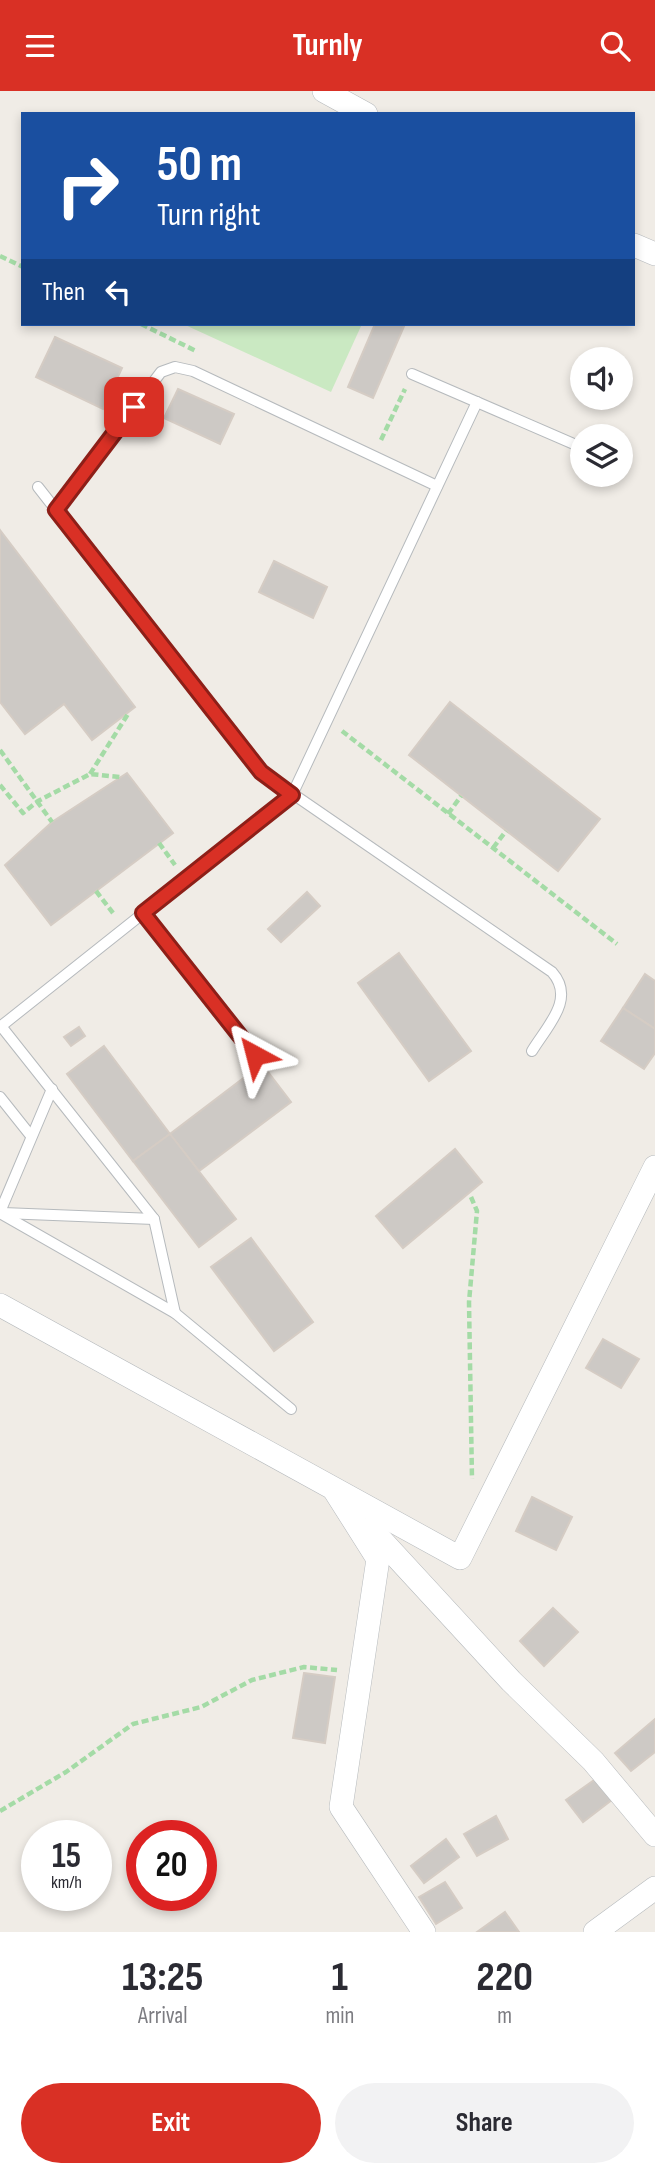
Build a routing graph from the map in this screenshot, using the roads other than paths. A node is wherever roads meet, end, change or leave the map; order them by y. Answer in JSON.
{"nodes":[{"id":1,"x":324,"y":91,"type":"edge"},
{"id":2,"x":362,"y":112,"type":"edge"},
{"id":3,"x":635,"y":245,"type":"edge"},
{"id":4,"x":655,"y":254,"type":"edge"},
{"id":5,"x":412,"y":374,"type":"road end"},
{"id":6,"x":477,"y":402,"type":"junction"},
{"id":7,"x":570,"y":441,"type":"edge"},
{"id":8,"x":437,"y":486,"type":"junction"},
{"id":9,"x":38,"y":487,"type":"dead end"},
{"id":10,"x":56,"y":510,"type":"junction"},
{"id":11,"x":292,"y":795,"type":"junction"},
{"id":12,"x":143,"y":913,"type":"junction"},
{"id":13,"x":1,"y":1026,"type":"edge"},
{"id":14,"x":532,"y":1051,"type":"dead end"},
{"id":15,"x":255,"y":1055,"type":"dead end"},
{"id":16,"x":52,"y":1089,"type":"junction"},
{"id":17,"x":0,"y":1097,"type":"edge"},
{"id":18,"x":31,"y":1136,"type":"junction"},
{"id":19,"x":655,"y":1167,"type":"edge"},
{"id":20,"x":0,"y":1212,"type":"edge"},
{"id":21,"x":154,"y":1219,"type":"junction"},
{"id":22,"x":0,"y":1305,"type":"edge"},
{"id":23,"x":175,"y":1313,"type":"junction"},
{"id":24,"x":290,"y":1409,"type":"dead end"},
{"id":25,"x":333,"y":1488,"type":"junction"},
{"id":26,"x":655,"y":1835,"type":"edge"},
{"id":27,"x":655,"y":1888,"type":"edge"},
{"id":28,"x":424,"y":1932,"type":"edge"},
{"id":29,"x":595,"y":1932,"type":"edge"}],
"edges":[{"from":1,"to":2,"type":"street"},
{"from":3,"to":4,"type":"street"},
{"from":5,"to":6,"type":"lane"},
{"from":6,"to":7,"type":"lane"},
{"from":6,"to":8,"type":"lane"},
{"from":8,"to":10,"type":"lane"},
{"from":8,"to":11,"type":"lane"},
{"from":9,"to":10,"type":"lane"},
{"from":10,"to":11,"type":"lane"},
{"from":11,"to":12,"type":"lane"},
{"from":11,"to":14,"type":"lane"},
{"from":12,"to":13,"type":"lane"},
{"from":12,"to":15,"type":"lane"},
{"from":13,"to":16,"type":"lane"},
{"from":16,"to":18,"type":"lane"},
{"from":16,"to":21,"type":"lane"},
{"from":17,"to":18,"type":"lane"},
{"from":18,"to":20,"type":"lane"},
{"from":19,"to":25,"type":"street"},
{"from":21,"to":23,"type":"lane"},
{"from":21,"to":23,"type":"lane"},
{"from":22,"to":25,"type":"street"},
{"from":23,"to":24,"type":"lane"},
{"from":25,"to":26,"type":"street"},
{"from":25,"to":28,"type":"street"},
{"from":27,"to":29,"type":"street"}]}
